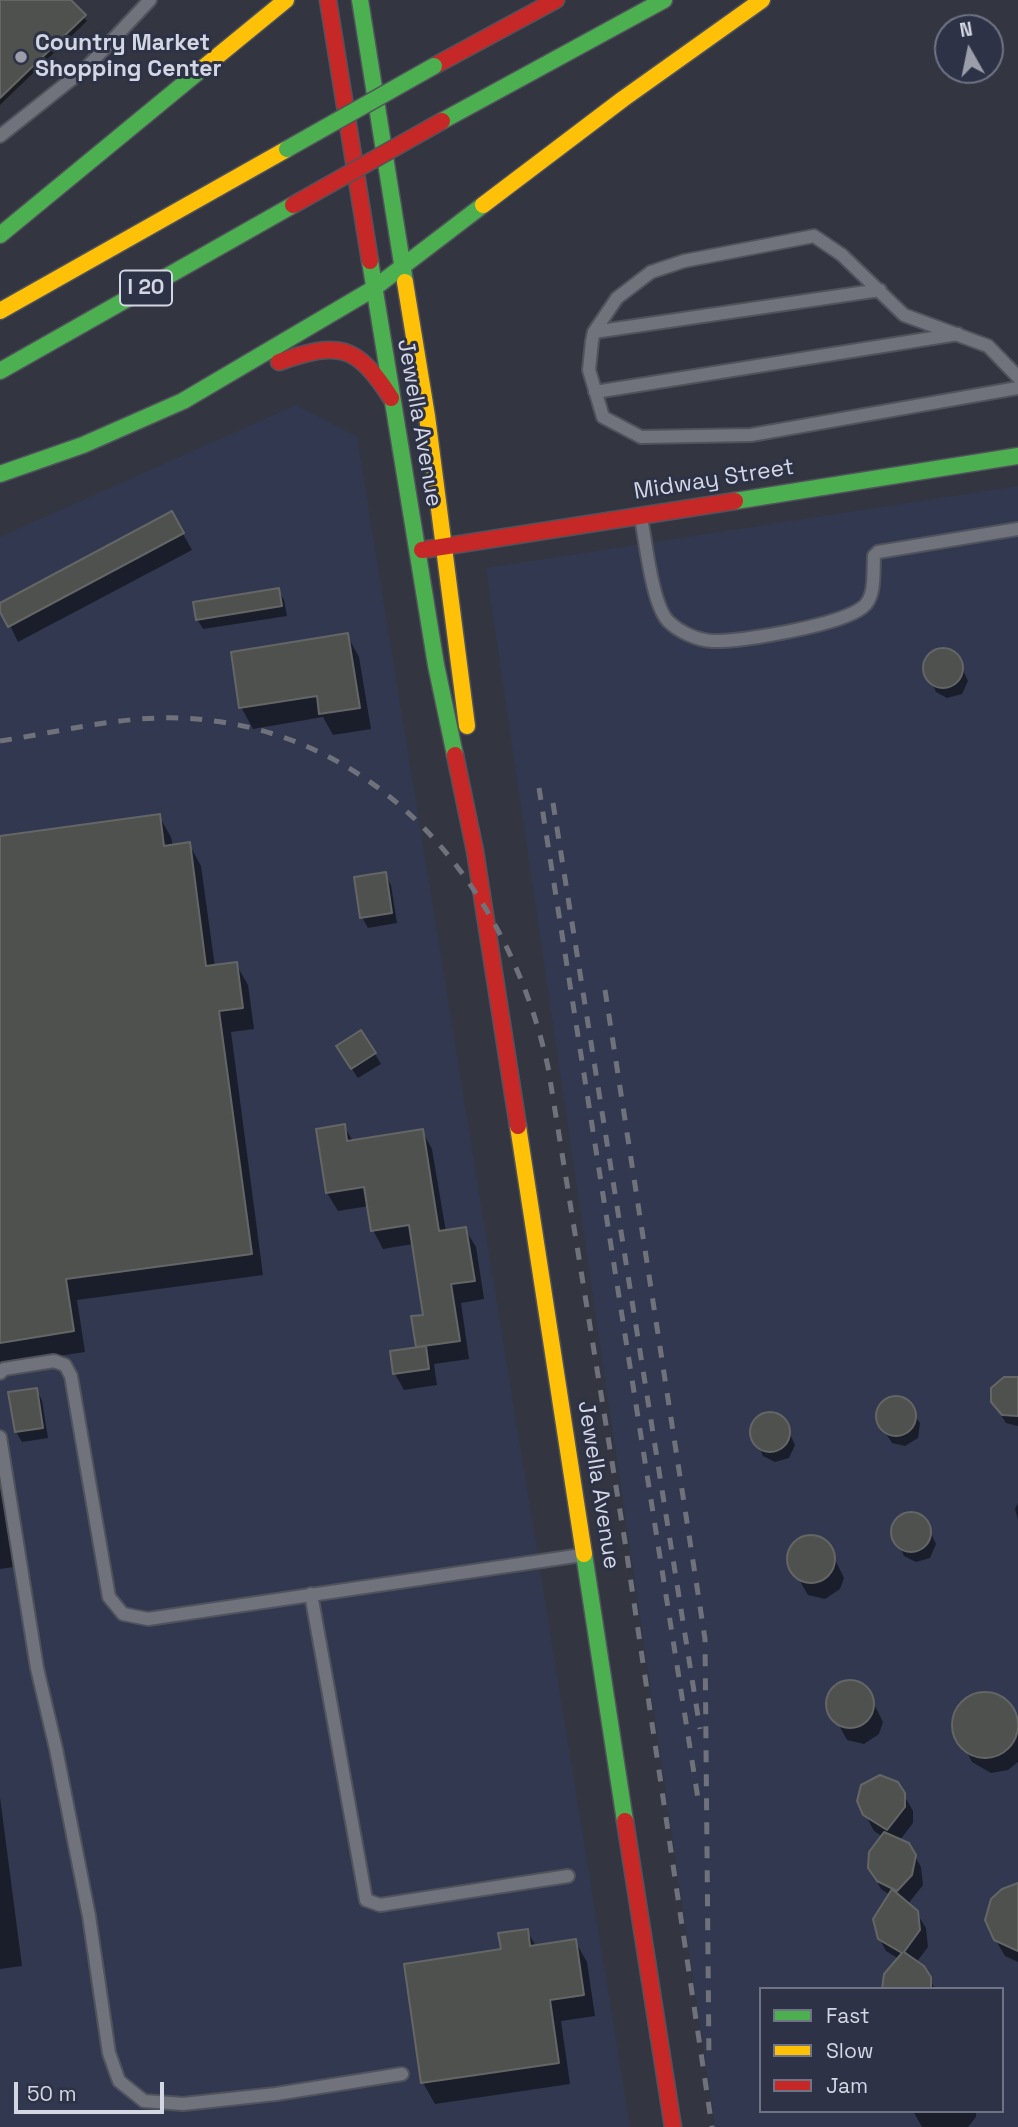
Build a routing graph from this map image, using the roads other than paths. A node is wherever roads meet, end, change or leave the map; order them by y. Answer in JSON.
{"nodes":[{"id":1,"x":150,"y":0,"type":"edge"},
{"id":2,"x":286,"y":0,"type":"edge"},
{"id":3,"x":328,"y":0,"type":"edge"},
{"id":4,"x":360,"y":0,"type":"edge"},
{"id":5,"x":556,"y":0,"type":"edge"},
{"id":6,"x":664,"y":0,"type":"edge"},
{"id":7,"x":762,"y":0,"type":"edge"},
{"id":8,"x":0,"y":136,"type":"edge"},
{"id":9,"x":0,"y":235,"type":"edge"},
{"id":10,"x":403,"y":267,"type":"junction"},
{"id":11,"x":373,"y":289,"type":"junction"},
{"id":12,"x":880,"y":290,"type":"junction"},
{"id":13,"x":0,"y":311,"type":"edge"},
{"id":14,"x":594,"y":332,"type":"junction"},
{"id":15,"x":962,"y":334,"type":"junction"},
{"id":16,"x":0,"y":371,"type":"edge"},
{"id":17,"x":1018,"y":377,"type":"edge"},
{"id":18,"x":1018,"y":388,"type":"edge"},
{"id":19,"x":595,"y":392,"type":"junction"},
{"id":20,"x":391,"y":398,"type":"junction"},
{"id":21,"x":183,"y":401,"type":"junction"},
{"id":22,"x":1018,"y":456,"type":"edge"},
{"id":23,"x":0,"y":474,"type":"edge"},
{"id":24,"x":640,"y":515,"type":"junction"},
{"id":25,"x":1018,"y":529,"type":"edge"},
{"id":26,"x":444,"y":547,"type":"junction"},
{"id":27,"x":417,"y":551,"type":"junction"},
{"id":28,"x":475,"y":851,"type":"junction"},
{"id":29,"x":0,"y":1373,"type":"edge"},
{"id":30,"x":0,"y":1437,"type":"edge"},
{"id":31,"x":585,"y":1554,"type":"junction"},
{"id":32,"x":311,"y":1594,"type":"junction"},
{"id":33,"x":568,"y":1877,"type":"dead end"},
{"id":34,"x":402,"y":2074,"type":"dead end"},
{"id":35,"x":673,"y":2127,"type":"edge"}],
"edges":[{"from":1,"to":8,"type":"lane"},
{"from":2,"to":9,"type":"main road"},
{"from":3,"to":11,"type":"main road","name":"Jewella Avenue"},
{"from":4,"to":10,"type":"main road","name":"Jewella Avenue"},
{"from":5,"to":13,"type":"main road","number":"I 20","bridge":true},
{"from":6,"to":16,"type":"main road","number":"I 20","bridge":true},
{"from":7,"to":10,"type":"main road"},
{"from":10,"to":11,"type":"main road"},
{"from":10,"to":26,"type":"main road","name":"Jewella Avenue"},
{"from":11,"to":20,"type":"main road","name":"Jewella Avenue"},
{"from":11,"to":21,"type":"main road"},
{"from":12,"to":14,"type":"lane"},
{"from":12,"to":14,"type":"lane"},
{"from":12,"to":15,"type":"lane"},
{"from":14,"to":19,"type":"lane"},
{"from":15,"to":17,"type":"lane"},
{"from":15,"to":19,"type":"lane"},
{"from":18,"to":19,"type":"lane"},
{"from":20,"to":21,"type":"main road"},
{"from":20,"to":27,"type":"main road","name":"Jewella Avenue"},
{"from":21,"to":23,"type":"main road"},
{"from":22,"to":24,"type":"main road","name":"Midway Street"},
{"from":24,"to":25,"type":"lane"},
{"from":24,"to":26,"type":"main road","name":"Midway Street"},
{"from":26,"to":27,"type":"main road","name":"Midway Street"},
{"from":26,"to":28,"type":"main road","name":"Jewella Avenue"},
{"from":27,"to":28,"type":"main road","name":"Jewella Avenue"},
{"from":28,"to":31,"type":"main road","name":"Jewella Avenue"},
{"from":29,"to":32,"type":"lane"},
{"from":30,"to":34,"type":"lane"},
{"from":31,"to":32,"type":"lane"},
{"from":31,"to":35,"type":"main road","name":"Jewella Avenue"},
{"from":32,"to":33,"type":"lane"}]}
